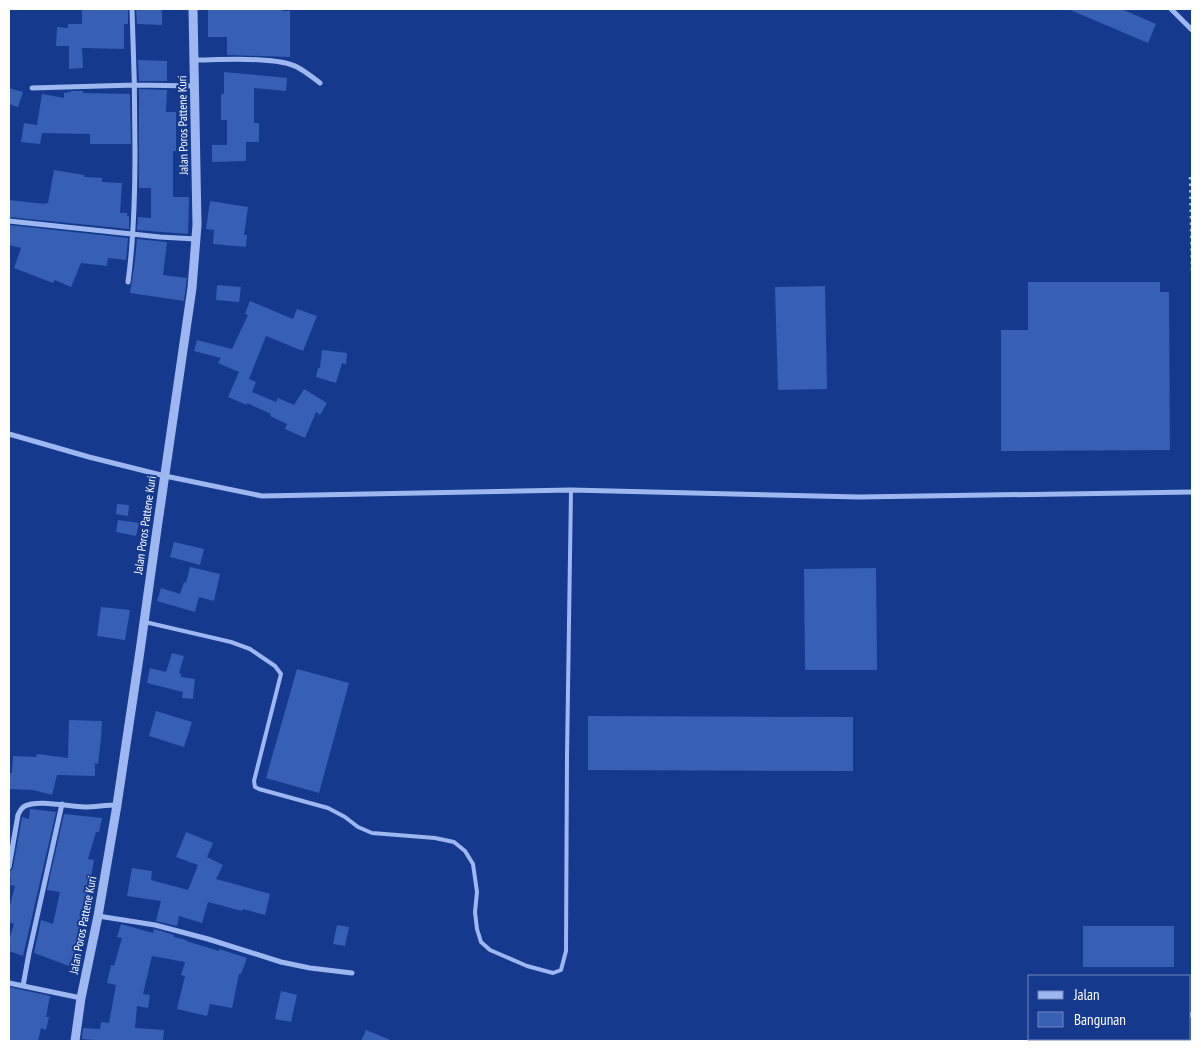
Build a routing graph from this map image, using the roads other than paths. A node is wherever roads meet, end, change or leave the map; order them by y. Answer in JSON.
{"nodes":[{"id":1,"x":132,"y":9,"type":"edge"},
{"id":2,"x":193,"y":9,"type":"edge"},
{"id":3,"x":1171,"y":9,"type":"edge"},
{"id":4,"x":1192,"y":30,"type":"edge"},
{"id":5,"x":194,"y":60,"type":"junction"},
{"id":6,"x":320,"y":82,"type":"dead end"},
{"id":7,"x":135,"y":85,"type":"junction"},
{"id":8,"x":195,"y":86,"type":"junction"},
{"id":9,"x":32,"y":88,"type":"dead end"},
{"id":10,"x":9,"y":221,"type":"edge"},
{"id":11,"x":132,"y":234,"type":"junction"},
{"id":12,"x":196,"y":239,"type":"junction"},
{"id":13,"x":128,"y":282,"type":"dead end"},
{"id":14,"x":9,"y":434,"type":"edge"},
{"id":15,"x":165,"y":476,"type":"junction"},
{"id":16,"x":571,"y":490,"type":"junction"},
{"id":17,"x":1192,"y":492,"type":"edge"},
{"id":18,"x":144,"y":622,"type":"junction"},
{"id":19,"x":62,"y":804,"type":"junction"},
{"id":20,"x":116,"y":805,"type":"junction"},
{"id":21,"x":9,"y":867,"type":"edge"},
{"id":22,"x":98,"y":916,"type":"junction"},
{"id":23,"x":352,"y":973,"type":"dead end"},
{"id":24,"x":9,"y":983,"type":"edge"},
{"id":25,"x":23,"y":986,"type":"junction"},
{"id":26,"x":81,"y":998,"type":"junction"},
{"id":27,"x":75,"y":1041,"type":"edge"}],
"edges":[{"from":1,"to":7,"type":"street"},
{"from":2,"to":5,"type":"street","name":"Jalan Poros Pattene Kuri"},
{"from":3,"to":4,"type":"street"},
{"from":5,"to":6,"type":"street"},
{"from":5,"to":8,"type":"street","name":"Jalan Poros Pattene Kuri"},
{"from":7,"to":8,"type":"street"},
{"from":7,"to":9,"type":"street"},
{"from":7,"to":11,"type":"street"},
{"from":8,"to":12,"type":"street","name":"Jalan Poros Pattene Kuri"},
{"from":10,"to":11,"type":"street"},
{"from":11,"to":12,"type":"street"},
{"from":11,"to":13,"type":"street"},
{"from":12,"to":15,"type":"street","name":"Jalan Poros Pattene Kuri"},
{"from":14,"to":15,"type":"street"},
{"from":15,"to":16,"type":"street"},
{"from":15,"to":18,"type":"street","name":"Jalan Poros Pattene Kuri"},
{"from":16,"to":17,"type":"street"},
{"from":16,"to":18,"type":"lane"},
{"from":18,"to":20,"type":"street","name":"Jalan Poros Pattene Kuri"},
{"from":19,"to":20,"type":"street"},
{"from":19,"to":21,"type":"street"},
{"from":19,"to":25,"type":"street"},
{"from":20,"to":22,"type":"street","name":"Jalan Poros Pattene Kuri"},
{"from":22,"to":23,"type":"street"},
{"from":22,"to":26,"type":"street","name":"Jalan Poros Pattene Kuri"},
{"from":24,"to":25,"type":"street"},
{"from":25,"to":26,"type":"street"},
{"from":26,"to":27,"type":"street","name":"Jalan Poros Pattene Kuri"}]}
